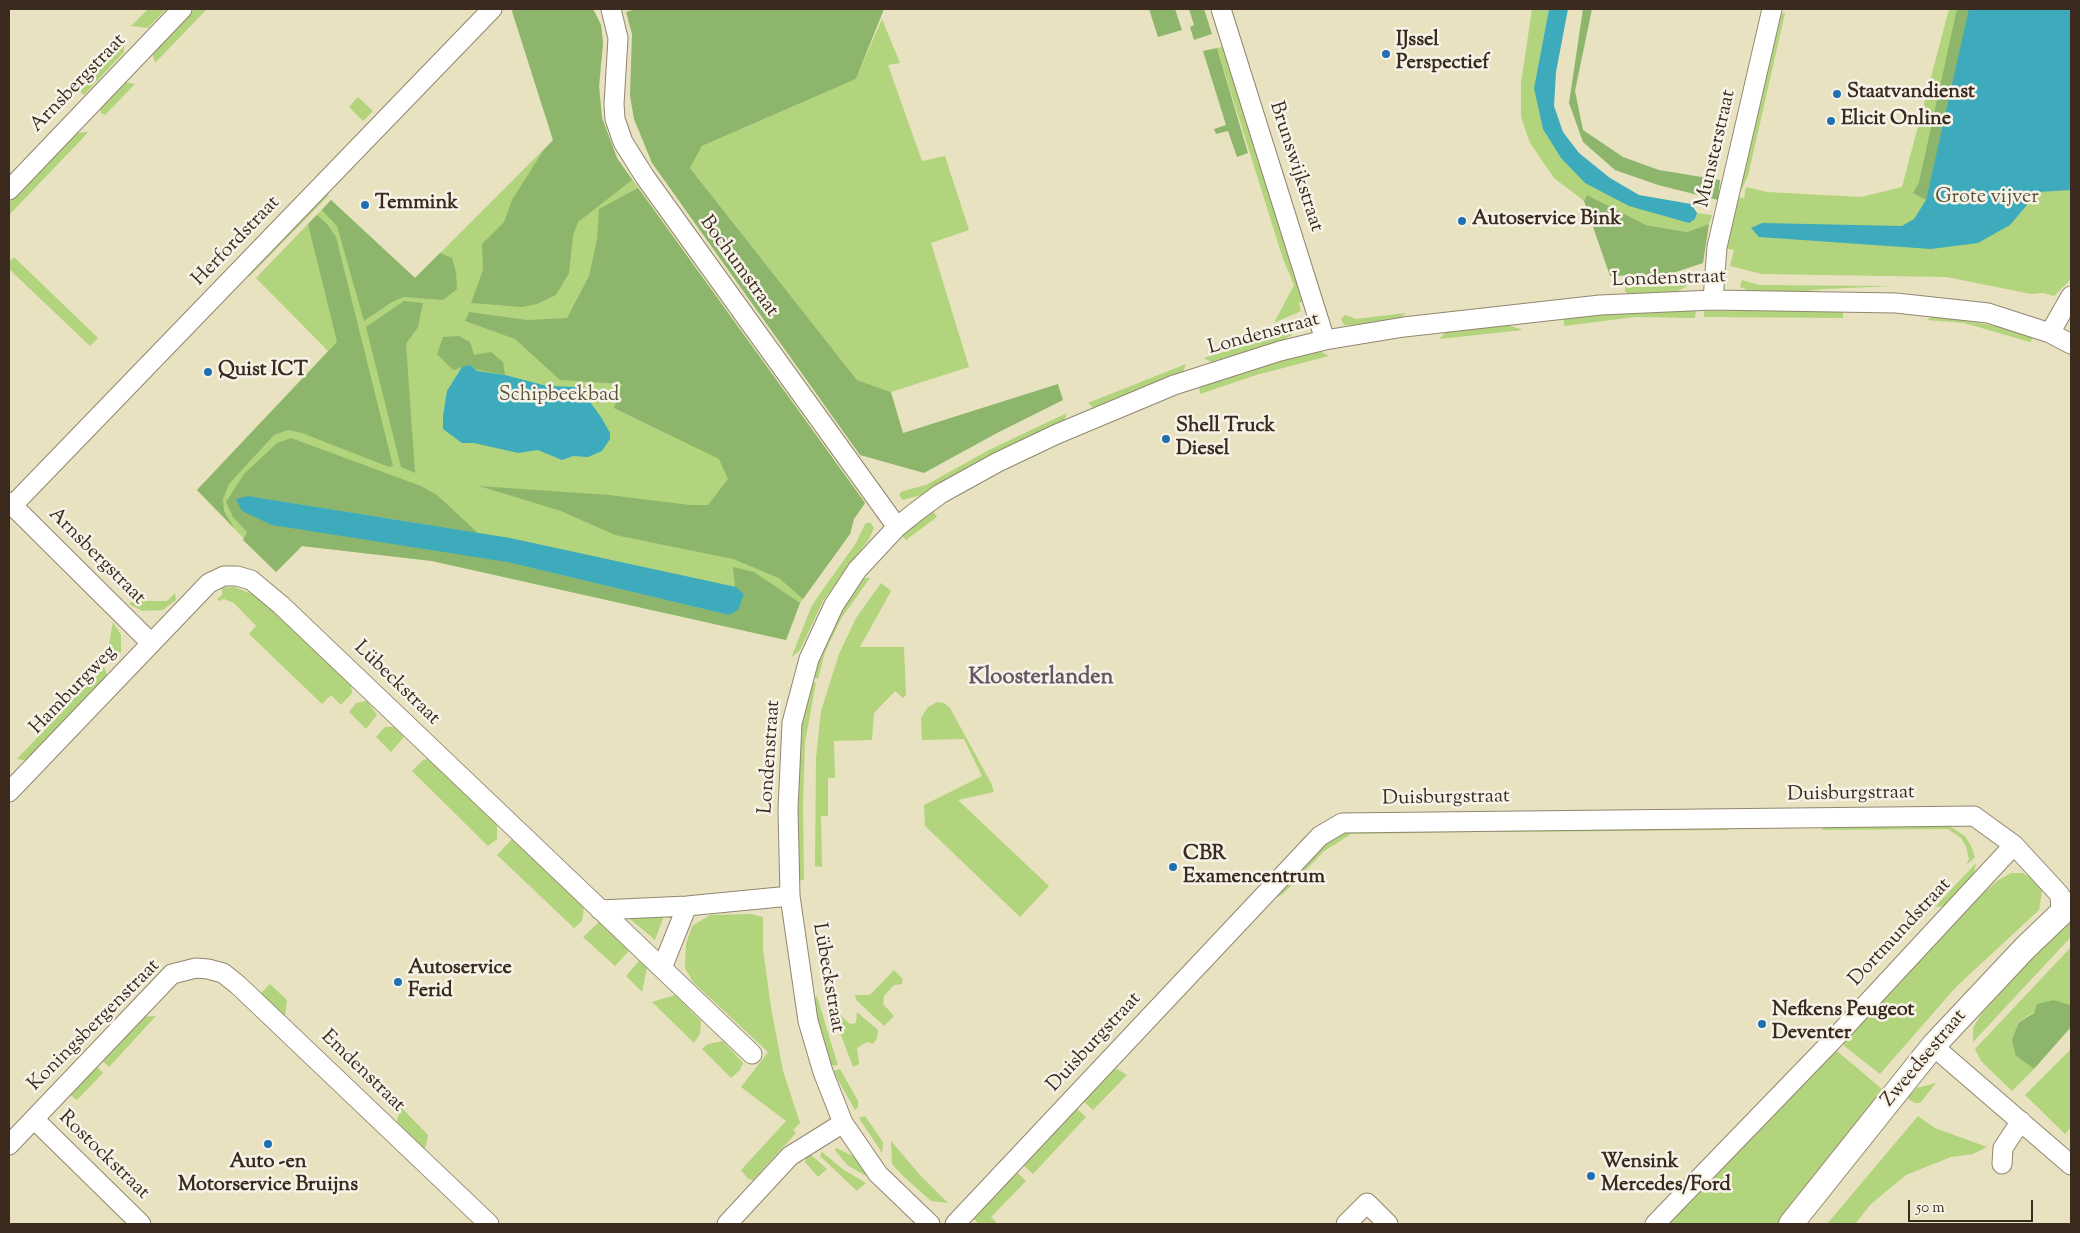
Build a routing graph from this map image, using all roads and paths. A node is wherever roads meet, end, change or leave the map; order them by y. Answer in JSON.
{"nodes":[{"id":1,"x":182,"y":9,"type":"edge"},
{"id":2,"x":492,"y":9,"type":"edge"},
{"id":3,"x":611,"y":9,"type":"edge"},
{"id":4,"x":1221,"y":9,"type":"edge"},
{"id":5,"x":1772,"y":9,"type":"edge"},
{"id":6,"x":9,"y":190,"type":"edge"},
{"id":7,"x":2071,"y":296,"type":"edge"},
{"id":8,"x":1713,"y":300,"type":"junction"},
{"id":9,"x":2050,"y":332,"type":"junction"},
{"id":10,"x":1325,"y":340,"type":"junction"},
{"id":11,"x":2071,"y":344,"type":"edge"},
{"id":12,"x":11,"y":504,"type":"edge"},
{"id":13,"x":897,"y":527,"type":"junction"},
{"id":14,"x":151,"y":643,"type":"junction"},
{"id":15,"x":9,"y":792,"type":"edge"},
{"id":16,"x":2014,"y":845,"type":"junction"},
{"id":17,"x":790,"y":896,"type":"junction"},
{"id":18,"x":687,"y":906,"type":"junction"},
{"id":19,"x":2066,"y":909,"type":"edge"},
{"id":20,"x":600,"y":910,"type":"junction"},
{"id":21,"x":196,"y":968,"type":"joint"},
{"id":22,"x":662,"y":968,"type":"junction"},
{"id":23,"x":1933,"y":1046,"type":"junction"},
{"id":24,"x":752,"y":1054,"type":"dead end"},
{"id":25,"x":34,"y":1119,"type":"junction"},
{"id":26,"x":2021,"y":1120,"type":"junction"},
{"id":27,"x":843,"y":1123,"type":"junction"},
{"id":28,"x":9,"y":1145,"type":"edge"},
{"id":29,"x":2002,"y":1164,"type":"dead end"},
{"id":30,"x":2071,"y":1165,"type":"edge"},
{"id":31,"x":141,"y":1224,"type":"edge"},
{"id":32,"x":489,"y":1224,"type":"edge"},
{"id":33,"x":728,"y":1224,"type":"edge"},
{"id":34,"x":930,"y":1224,"type":"edge"},
{"id":35,"x":955,"y":1224,"type":"edge"},
{"id":36,"x":1346,"y":1224,"type":"edge"},
{"id":37,"x":1388,"y":1224,"type":"edge"},
{"id":38,"x":1655,"y":1224,"type":"edge"},
{"id":39,"x":1791,"y":1224,"type":"edge"}],
"edges":[{"from":1,"to":6,"type":"street","name":"Arnsbergstraat"},
{"from":2,"to":12,"type":"street","name":"Herfordstraat"},
{"from":3,"to":13,"type":"street","name":"Bochumstraat"},
{"from":4,"to":10,"type":"street","name":"Brunswijkstraat"},
{"from":5,"to":8,"type":"street","name":"Munsterstraat"},
{"from":7,"to":9,"type":"street"},
{"from":8,"to":9,"type":"street","name":"Londenstraat"},
{"from":8,"to":10,"type":"street","name":"Londenstraat"},
{"from":9,"to":11,"type":"street","name":"Londenstraat"},
{"from":10,"to":13,"type":"street","name":"Londenstraat"},
{"from":12,"to":14,"type":"street","name":"Arnsbergstraat"},
{"from":13,"to":17,"type":"street","name":"Londenstraat"},
{"from":14,"to":15,"type":"street","name":"Hamburgweg"},
{"from":14,"to":20,"type":"street","name":"Lübeckstraat"},
{"from":16,"to":19,"type":"street","name":"Duisburgstraat"},
{"from":16,"to":35,"type":"street","name":"Duisburgstraat"},
{"from":16,"to":38,"type":"street","name":"Dortmundstraat"},
{"from":17,"to":18,"type":"street"},
{"from":17,"to":27,"type":"street","name":"Lübeckstraat"},
{"from":18,"to":20,"type":"street"},
{"from":18,"to":22,"type":"street"},
{"from":19,"to":23,"type":"street","name":"Zweedsestraat"},
{"from":20,"to":22,"type":"street","name":"Lübeckstraat"},
{"from":21,"to":25,"type":"street","name":"Koningsbergenstraat"},
{"from":21,"to":32,"type":"street","name":"Emdenstraat"},
{"from":22,"to":24,"type":"street","name":"Lübeckstraat"},
{"from":23,"to":26,"type":"street"},
{"from":23,"to":39,"type":"street","name":"Zweedsestraat"},
{"from":25,"to":28,"type":"street","name":"Koningsbergenstraat"},
{"from":25,"to":31,"type":"street","name":"Rostockstraat"},
{"from":26,"to":29,"type":"street"},
{"from":26,"to":30,"type":"street"},
{"from":27,"to":33,"type":"street"},
{"from":27,"to":34,"type":"street","name":"Lübeckstraat"},
{"from":36,"to":37,"type":"street"}]}
